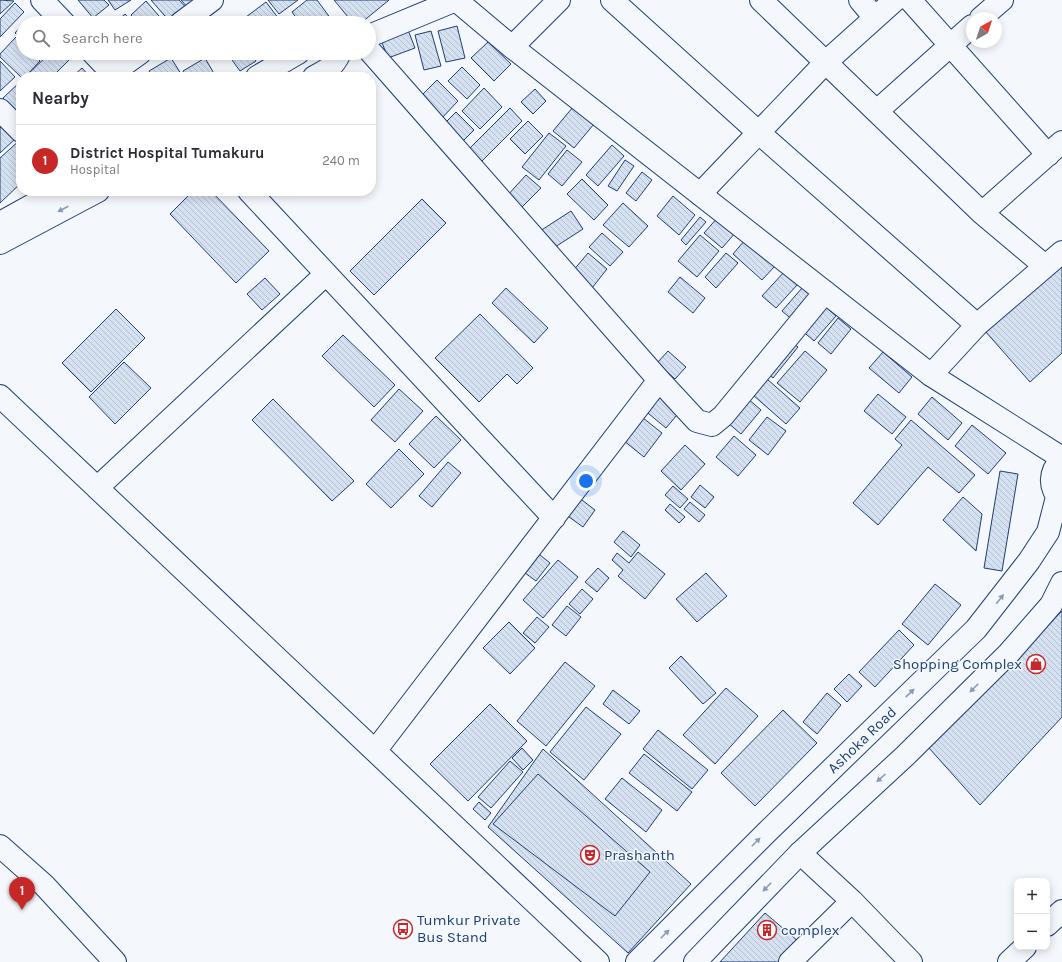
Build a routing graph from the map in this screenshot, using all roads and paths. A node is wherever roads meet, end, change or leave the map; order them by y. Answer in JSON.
{"nodes":[{"id":1,"x":212,"y":0,"type":"edge"},
{"id":2,"x":456,"y":0,"type":"edge"},
{"id":3,"x":559,"y":0,"type":"edge"},
{"id":4,"x":612,"y":0,"type":"edge"},
{"id":5,"x":761,"y":0,"type":"edge"},
{"id":6,"x":860,"y":0,"type":"edge"},
{"id":7,"x":895,"y":0,"type":"edge"},
{"id":8,"x":910,"y":0,"type":"edge"},
{"id":9,"x":1002,"y":0,"type":"edge"},
{"id":10,"x":45,"y":1,"type":"edge"},
{"id":11,"x":988,"y":12,"type":"edge"},
{"id":12,"x":58,"y":16,"type":"edge"},
{"id":13,"x":190,"y":16,"type":"edge"},
{"id":14,"x":875,"y":18,"type":"junction"},
{"id":15,"x":966,"y":31,"type":"edge"},
{"id":16,"x":376,"y":33,"type":"edge"},
{"id":17,"x":950,"y":46,"type":"junction"},
{"id":18,"x":512,"y":47,"type":"junction"},
{"id":19,"x":376,"y":58,"type":"edge"},
{"id":20,"x":100,"y":60,"type":"edge"},
{"id":21,"x":132,"y":60,"type":"edge"},
{"id":22,"x":286,"y":60,"type":"edge"},
{"id":23,"x":336,"y":60,"type":"edge"},
{"id":24,"x":826,"y":62,"type":"junction"},
{"id":25,"x":111,"y":72,"type":"edge"},
{"id":26,"x":118,"y":72,"type":"edge"},
{"id":27,"x":266,"y":72,"type":"edge"},
{"id":28,"x":323,"y":72,"type":"edge"},
{"id":29,"x":0,"y":110,"type":"edge"},
{"id":30,"x":877,"y":111,"type":"junction"},
{"id":31,"x":16,"y":126,"type":"edge"},
{"id":32,"x":758,"y":132,"type":"junction"},
{"id":33,"x":1055,"y":148,"type":"edge"},
{"id":34,"x":700,"y":194,"type":"junction"},
{"id":35,"x":49,"y":196,"type":"edge"},
{"id":36,"x":89,"y":196,"type":"edge"},
{"id":37,"x":254,"y":196,"type":"edge"},
{"id":38,"x":982,"y":213,"type":"junction"},
{"id":39,"x":0,"y":223,"type":"edge"},
{"id":40,"x":0,"y":243,"type":"edge"},
{"id":41,"x":1062,"y":252,"type":"edge"},
{"id":42,"x":1045,"y":266,"type":"junction"},
{"id":43,"x":326,"y":274,"type":"junction"},
{"id":44,"x":825,"y":292,"type":"junction"},
{"id":45,"x":977,"y":325,"type":"junction"},
{"id":46,"x":931,"y":375,"type":"junction"},
{"id":47,"x":659,"y":380,"type":"junction"},
{"id":48,"x":0,"y":396,"type":"edge"},
{"id":49,"x":1062,"y":459,"type":"edge"},
{"id":50,"x":97,"y":488,"type":"junction"},
{"id":51,"x":1060,"y":499,"type":"edge"},
{"id":52,"x":554,"y":518,"type":"junction"},
{"id":53,"x":1062,"y":583,"type":"edge"},
{"id":54,"x":375,"y":751,"type":"junction"},
{"id":55,"x":0,"y":846,"type":"edge"},
{"id":56,"x":800,"y":853,"type":"junction"},
{"id":57,"x":852,"y":901,"type":"junction"},
{"id":58,"x":1062,"y":911,"type":"edge"},
{"id":59,"x":1050,"y":922,"type":"edge"},
{"id":60,"x":1021,"y":950,"type":"edge"},
{"id":61,"x":115,"y":962,"type":"edge"},
{"id":62,"x":598,"y":962,"type":"edge"},
{"id":63,"x":637,"y":962,"type":"edge"},
{"id":64,"x":695,"y":962,"type":"edge"},
{"id":65,"x":790,"y":962,"type":"edge"},
{"id":66,"x":911,"y":962,"type":"edge"},
{"id":67,"x":1009,"y":962,"type":"edge"}],
"edges":[{"from":1,"to":13,"type":"street"},
{"from":2,"to":16,"type":"street"},
{"from":2,"to":18,"type":"street"},
{"from":3,"to":18,"type":"street"},
{"from":4,"to":32,"type":"street"},
{"from":5,"to":24,"type":"street"},
{"from":6,"to":14,"type":"street"},
{"from":7,"to":14,"type":"street"},
{"from":8,"to":17,"type":"street"},
{"from":9,"to":11,"type":"street"},
{"from":10,"to":12,"type":"street"},
{"from":14,"to":24,"type":"street"},
{"from":15,"to":17,"type":"street"},
{"from":17,"to":30,"type":"street"},
{"from":17,"to":33,"type":"street"},
{"from":18,"to":34,"type":"street"},
{"from":19,"to":47,"type":"street"},
{"from":20,"to":25,"type":"street"},
{"from":21,"to":26,"type":"street"},
{"from":22,"to":27,"type":"street"},
{"from":23,"to":28,"type":"street"},
{"from":24,"to":30,"type":"street"},
{"from":24,"to":32,"type":"street"},
{"from":29,"to":31,"type":"street"},
{"from":30,"to":38,"type":"street"},
{"from":32,"to":34,"type":"street"},
{"from":32,"to":45,"type":"street"},
{"from":33,"to":38,"type":"street"},
{"from":34,"to":44,"type":"street"},
{"from":35,"to":39,"type":"street"},
{"from":36,"to":40,"type":"street","one_way":true},
{"from":37,"to":43,"type":"street"},
{"from":38,"to":42,"type":"street"},
{"from":41,"to":42,"type":"street"},
{"from":42,"to":45,"type":"street"},
{"from":43,"to":50,"type":"street"},
{"from":43,"to":52,"type":"street"},
{"from":44,"to":46,"type":"street"},
{"from":44,"to":47,"type":"street"},
{"from":45,"to":46,"type":"street"},
{"from":46,"to":49,"type":"street"},
{"from":47,"to":52,"type":"street"},
{"from":48,"to":50,"type":"street"},
{"from":49,"to":51,"type":"street"},
{"from":50,"to":54,"type":"street"},
{"from":63,"to":51,"type":"street","name":"Ashoka Road","one_way":true},
{"from":52,"to":54,"type":"street"},
{"from":53,"to":56,"type":"street","one_way":true},
{"from":54,"to":62,"type":"street"},
{"from":55,"to":61,"type":"street"},
{"from":56,"to":57,"type":"street"},
{"from":56,"to":64,"type":"street","one_way":true},
{"from":57,"to":65,"type":"street"},
{"from":57,"to":66,"type":"street"},
{"from":58,"to":59,"type":"street"},
{"from":60,"to":67,"type":"street"}]}
